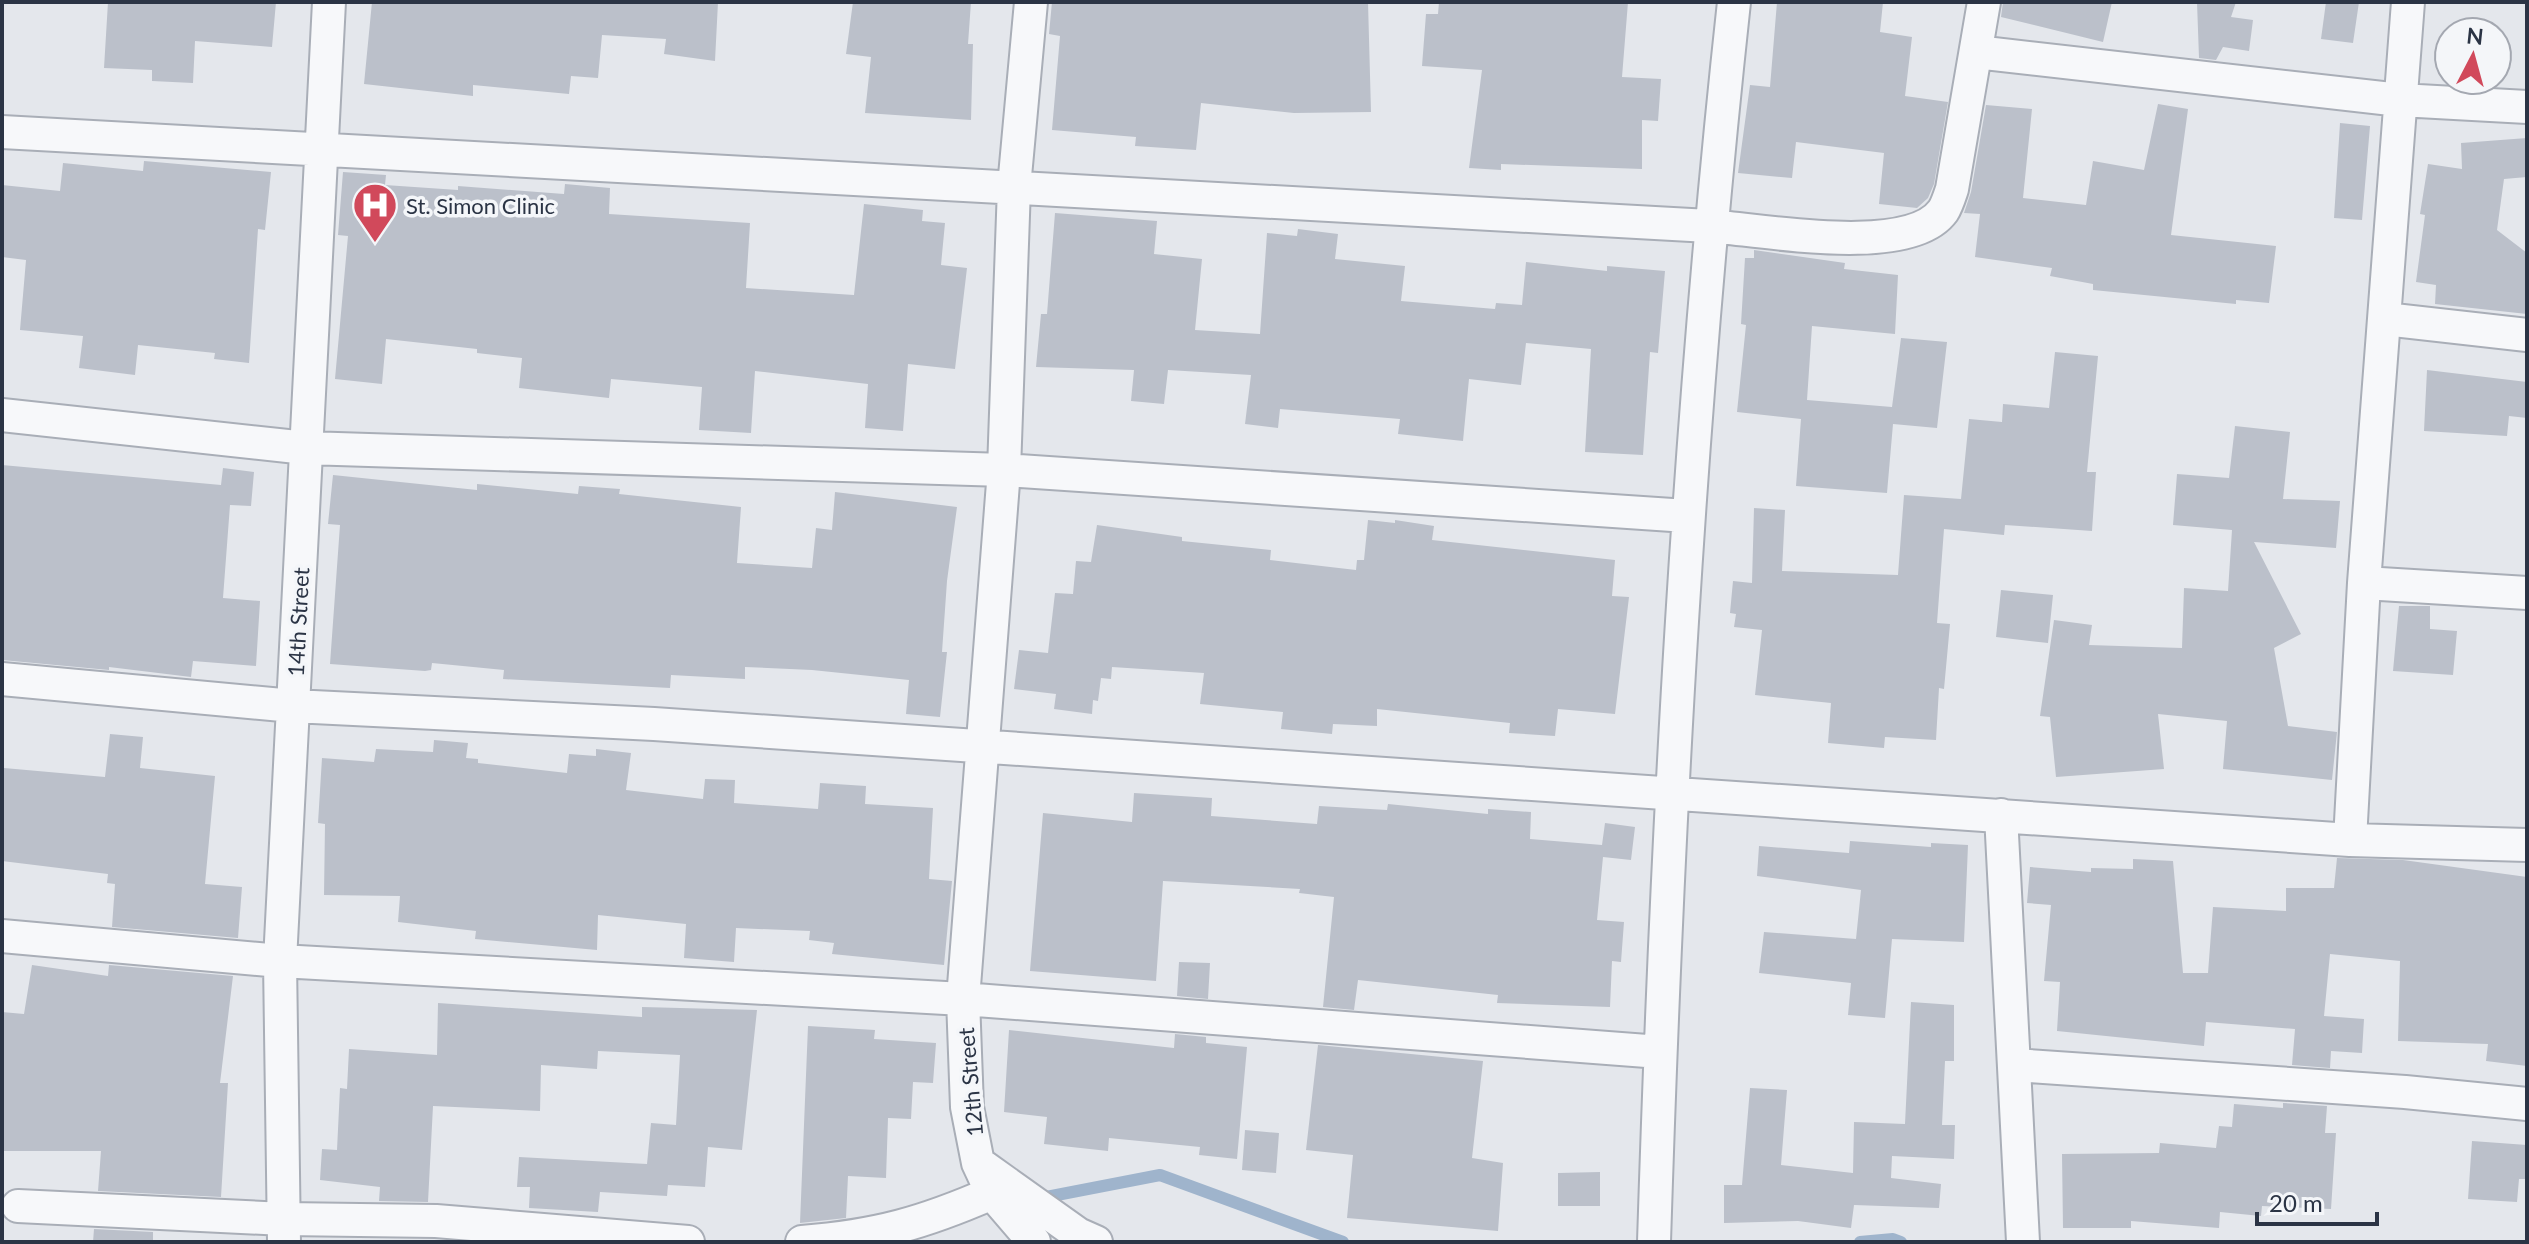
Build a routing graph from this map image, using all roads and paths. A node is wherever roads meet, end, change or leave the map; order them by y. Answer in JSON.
{"nodes":[{"id":1,"x":329,"y":2,"type":"edge"},
{"id":2,"x":1031,"y":2,"type":"edge"},
{"id":3,"x":1734,"y":2,"type":"edge"},
{"id":4,"x":1984,"y":2,"type":"edge"},
{"id":5,"x":2408,"y":2,"type":"edge"},
{"id":6,"x":1976,"y":52,"type":"junction"},
{"id":7,"x":2400,"y":100,"type":"junction"},
{"id":8,"x":2527,"y":107,"type":"edge"},
{"id":9,"x":2,"y":132,"type":"edge"},
{"id":10,"x":323,"y":148,"type":"junction"},
{"id":11,"x":1014,"y":187,"type":"junction"},
{"id":12,"x":1709,"y":226,"type":"junction"},
{"id":13,"x":2385,"y":319,"type":"junction"},
{"id":14,"x":2527,"y":335,"type":"edge"},
{"id":15,"x":2,"y":415,"type":"edge"},
{"id":16,"x":306,"y":448,"type":"junction"},
{"id":17,"x":1004,"y":470,"type":"junction"},
{"id":18,"x":1687,"y":516,"type":"junction"},
{"id":19,"x":2364,"y":583,"type":"junction"},
{"id":20,"x":2527,"y":593,"type":"edge"},
{"id":21,"x":2,"y":679,"type":"edge"},
{"id":22,"x":293,"y":706,"type":"junction"},
{"id":23,"x":980,"y":746,"type":"junction"},
{"id":24,"x":1673,"y":792,"type":"junction"},
{"id":25,"x":2001,"y":815,"type":"junction"},
{"id":26,"x":2350,"y":840,"type":"junction"},
{"id":27,"x":2527,"y":845,"type":"edge"},
{"id":28,"x":2,"y":936,"type":"edge"},
{"id":29,"x":280,"y":961,"type":"junction"},
{"id":30,"x":963,"y":999,"type":"junction"},
{"id":31,"x":1660,"y":1052,"type":"junction"},
{"id":32,"x":2015,"y":1065,"type":"junction"},
{"id":33,"x":2527,"y":1104,"type":"edge"},
{"id":34,"x":978,"y":1163,"type":"junction"},
{"id":35,"x":992,"y":1193,"type":"junction"},
{"id":36,"x":18,"y":1206,"type":"dead end"},
{"id":37,"x":284,"y":1230,"type":"edge"},
{"id":38,"x":688,"y":1242,"type":"edge"},
{"id":39,"x":802,"y":1242,"type":"edge"},
{"id":40,"x":1034,"y":1242,"type":"edge"},
{"id":41,"x":1096,"y":1242,"type":"edge"},
{"id":42,"x":1654,"y":1242,"type":"edge"},
{"id":43,"x":2023,"y":1242,"type":"edge"}],
"edges":[{"from":1,"to":10,"type":"street","name":"14th Street"},
{"from":2,"to":11,"type":"street","name":"12th Street"},
{"from":3,"to":12,"type":"street"},
{"from":4,"to":6,"type":"street"},
{"from":5,"to":7,"type":"street"},
{"from":6,"to":7,"type":"street"},
{"from":6,"to":12,"type":"street"},
{"from":7,"to":8,"type":"street"},
{"from":7,"to":13,"type":"street"},
{"from":9,"to":10,"type":"street"},
{"from":10,"to":11,"type":"street"},
{"from":10,"to":16,"type":"street","name":"14th Street"},
{"from":11,"to":12,"type":"street"},
{"from":11,"to":17,"type":"street","name":"12th Street"},
{"from":12,"to":18,"type":"street"},
{"from":13,"to":14,"type":"street"},
{"from":13,"to":19,"type":"street"},
{"from":15,"to":16,"type":"street"},
{"from":16,"to":17,"type":"street"},
{"from":16,"to":22,"type":"street","name":"14th Street"},
{"from":17,"to":18,"type":"street"},
{"from":17,"to":23,"type":"street","name":"12th Street"},
{"from":18,"to":24,"type":"street"},
{"from":19,"to":20,"type":"street"},
{"from":19,"to":26,"type":"street"},
{"from":21,"to":22,"type":"street"},
{"from":22,"to":23,"type":"street"},
{"from":22,"to":29,"type":"street","name":"14th Street"},
{"from":23,"to":24,"type":"street"},
{"from":23,"to":30,"type":"street","name":"12th Street"},
{"from":24,"to":25,"type":"street"},
{"from":24,"to":31,"type":"street"},
{"from":25,"to":26,"type":"street"},
{"from":25,"to":32,"type":"street"},
{"from":26,"to":27,"type":"street"},
{"from":28,"to":29,"type":"street"},
{"from":29,"to":30,"type":"street"},
{"from":29,"to":37,"type":"street","name":"14th Street"},
{"from":30,"to":31,"type":"street"},
{"from":30,"to":34,"type":"street","name":"12th Street"},
{"from":31,"to":42,"type":"street"},
{"from":32,"to":33,"type":"street"},
{"from":32,"to":43,"type":"street"},
{"from":34,"to":35,"type":"street","name":"12th Street"},
{"from":34,"to":41,"type":"street"},
{"from":35,"to":39,"type":"street"},
{"from":35,"to":40,"type":"street","name":"12th Street"},
{"from":36,"to":37,"type":"street"},
{"from":37,"to":38,"type":"street"}]}
